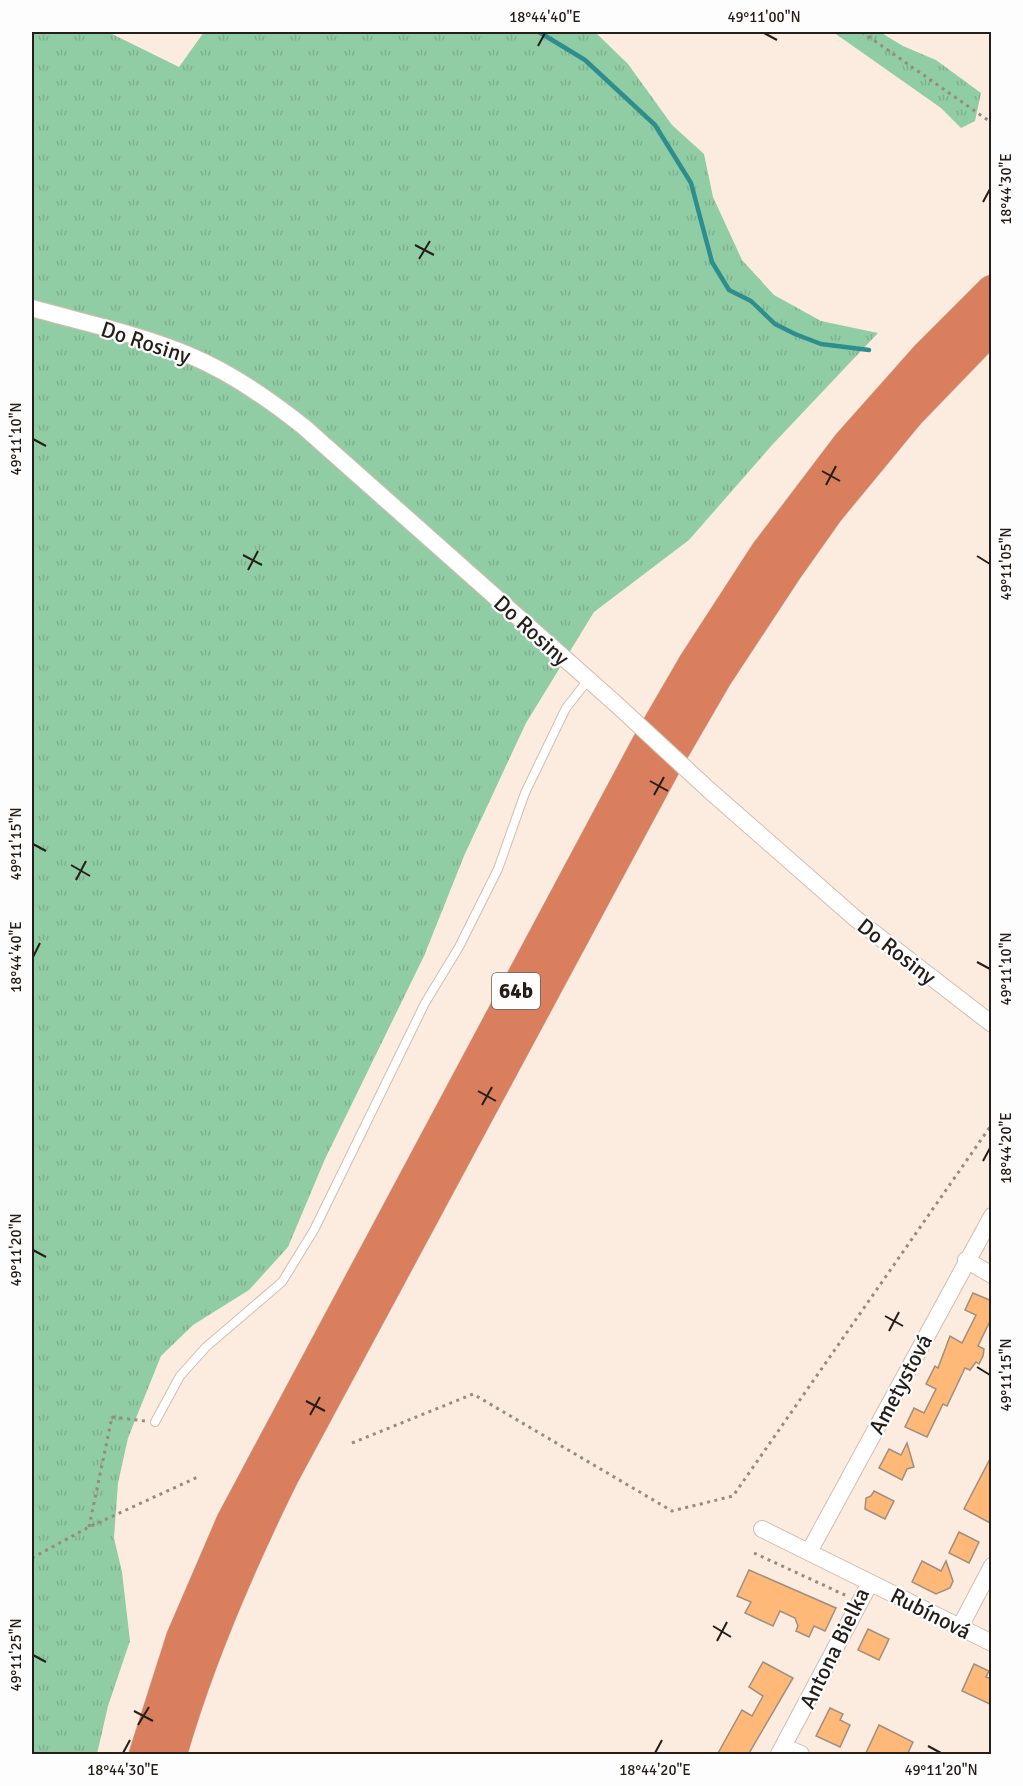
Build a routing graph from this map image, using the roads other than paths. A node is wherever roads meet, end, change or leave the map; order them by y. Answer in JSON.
{"nodes":[{"id":1,"x":992,"y":291,"type":"edge"},
{"id":2,"x":32,"y":308,"type":"edge"},
{"id":3,"x":992,"y":327,"type":"edge"},
{"id":4,"x":588,"y":680,"type":"junction"},
{"id":5,"x":992,"y":1024,"type":"edge"},
{"id":6,"x":992,"y":1216,"type":"edge"},
{"id":7,"x":966,"y":1260,"type":"junction"},
{"id":8,"x":992,"y":1275,"type":"edge"},
{"id":9,"x":155,"y":1422,"type":"road end"},
{"id":10,"x":762,"y":1529,"type":"dead end"},
{"id":11,"x":809,"y":1552,"type":"junction"},
{"id":12,"x":992,"y":1566,"type":"edge"},
{"id":13,"x":870,"y":1583,"type":"junction"},
{"id":14,"x":960,"y":1627,"type":"junction"},
{"id":15,"x":992,"y":1643,"type":"edge"},
{"id":16,"x":782,"y":1751,"type":"edge"},
{"id":17,"x":145,"y":1755,"type":"edge"},
{"id":18,"x":171,"y":1755,"type":"edge"},
{"id":19,"x":801,"y":1755,"type":"edge"}],
"edges":[{"from":1,"to":17,"type":"highway","number":"64b"},
{"from":2,"to":4,"type":"street","name":"Do Rosiny"},
{"from":3,"to":18,"type":"highway","number":"64b"},
{"from":4,"to":5,"type":"street","name":"Do Rosiny","bridge":true},
{"from":4,"to":9,"type":"lane"},
{"from":6,"to":7,"type":"street","name":"Ametystová"},
{"from":7,"to":8,"type":"street"},
{"from":7,"to":11,"type":"street","name":"Ametystová"},
{"from":10,"to":11,"type":"street","name":"Antona Bielka"},
{"from":11,"to":13,"type":"street","name":"Antona Bielka"},
{"from":12,"to":14,"type":"street"},
{"from":13,"to":14,"type":"street","name":"Rubínová"},
{"from":13,"to":16,"type":"street","name":"Antona Bielka"},
{"from":14,"to":15,"type":"street","name":"Rubínová"},
{"from":16,"to":19,"type":"street"}]}
